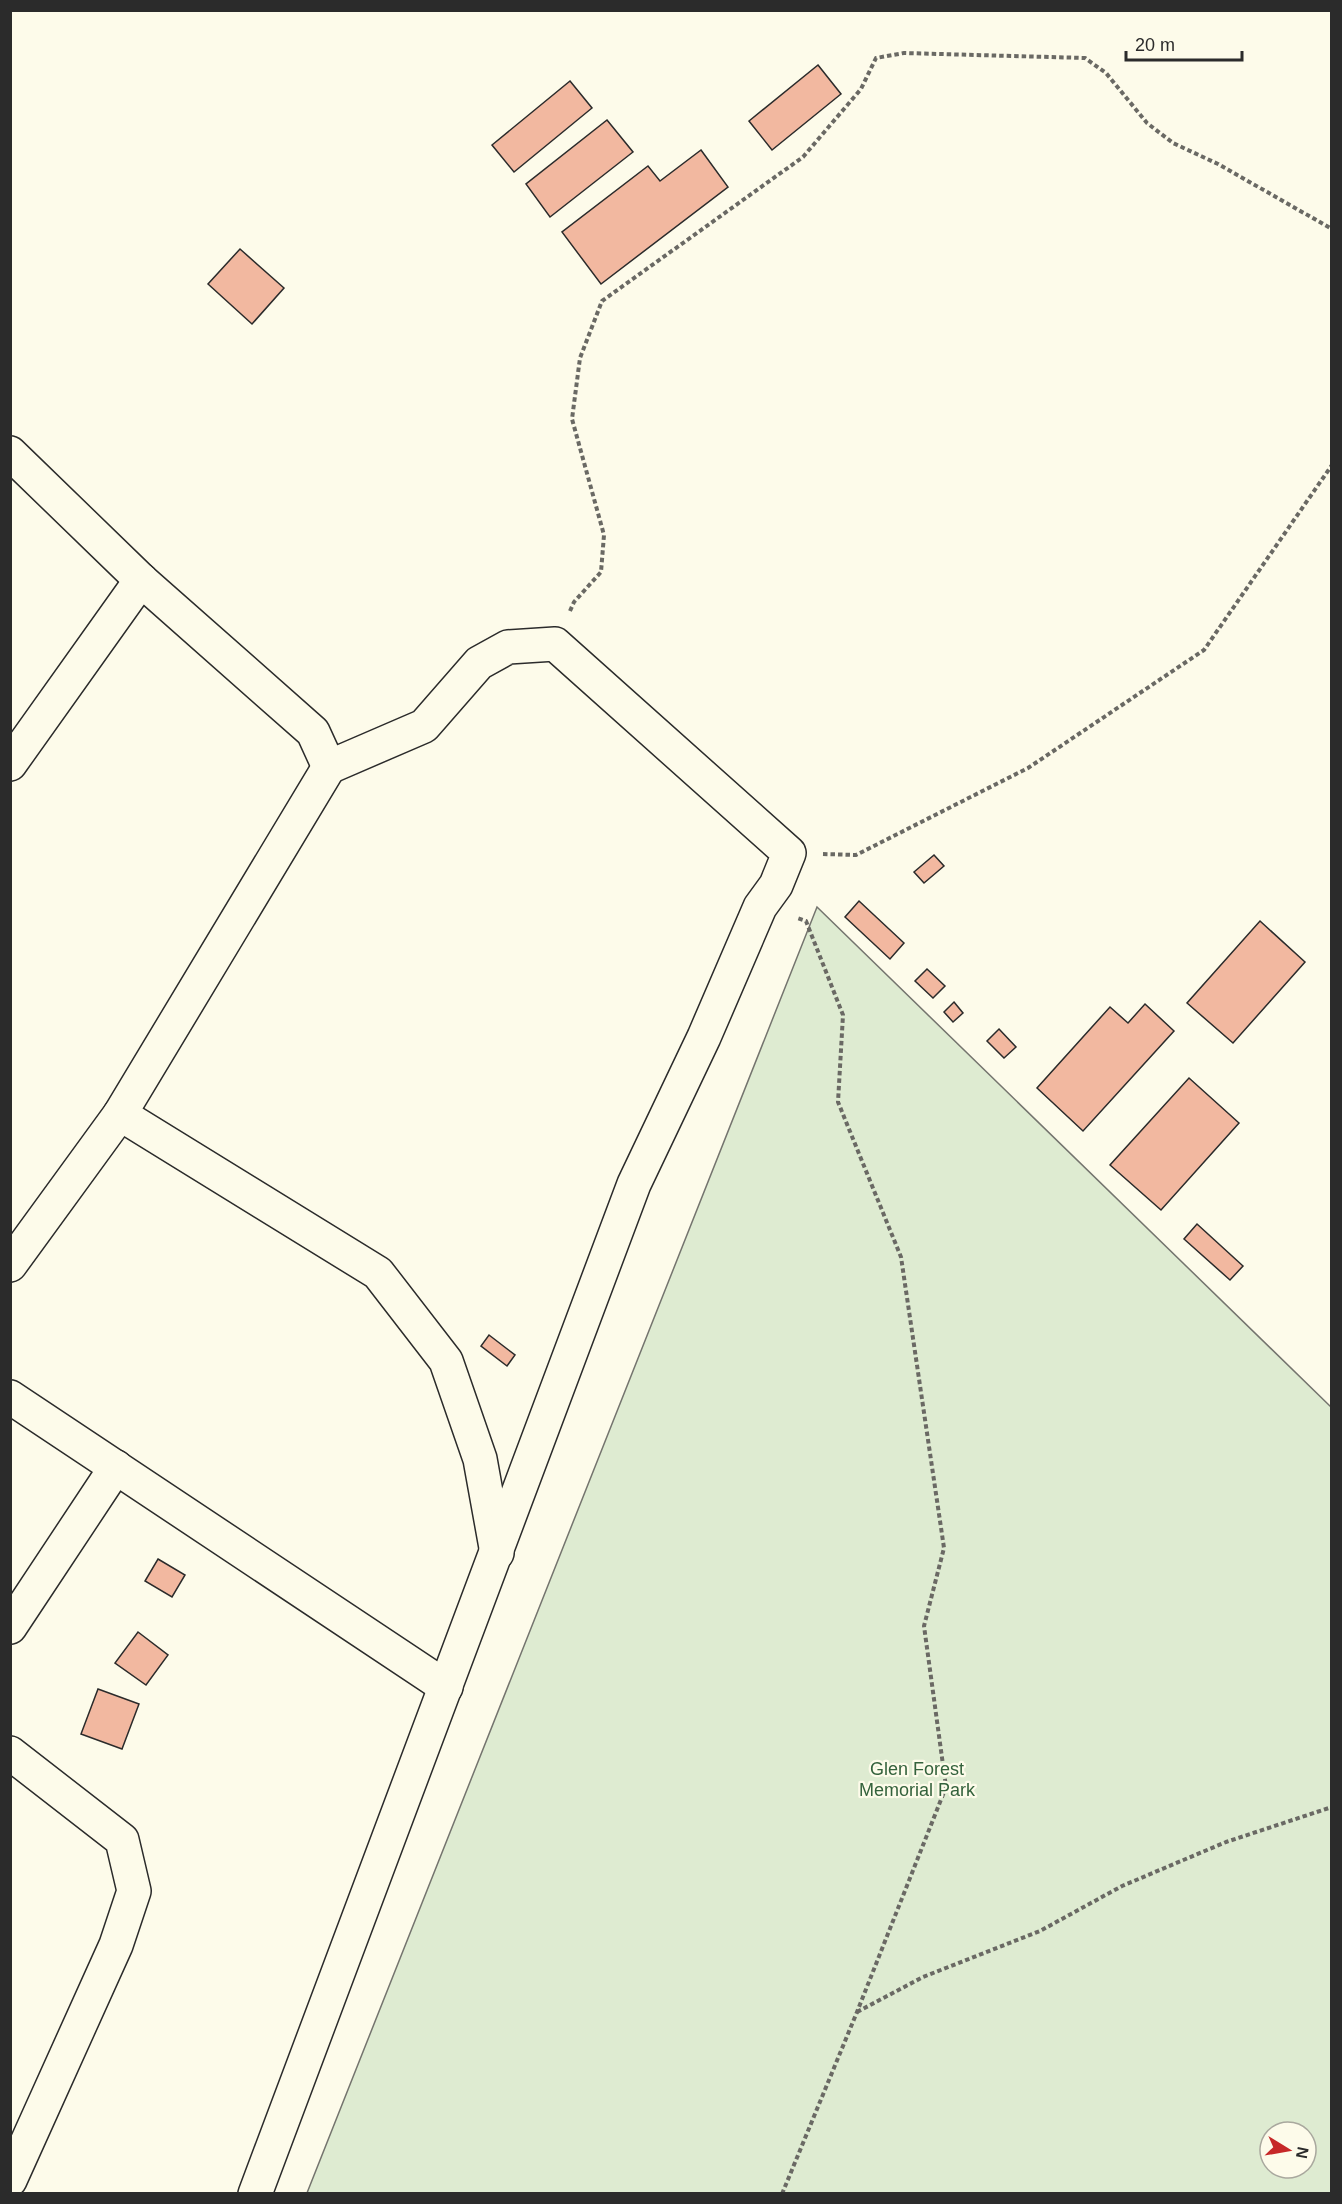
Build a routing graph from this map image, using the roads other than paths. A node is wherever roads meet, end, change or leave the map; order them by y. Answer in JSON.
{"nodes":[{"id":1,"x":10,"y":453,"type":"edge"},
{"id":2,"x":141,"y":580,"type":"junction"},
{"id":3,"x":10,"y":764,"type":"edge"},
{"id":4,"x":329,"y":767,"type":"junction"},
{"id":5,"x":120,"y":1114,"type":"junction"},
{"id":6,"x":10,"y":1265,"type":"edge"},
{"id":7,"x":10,"y":1397,"type":"edge"},
{"id":8,"x":116,"y":1467,"type":"junction"},
{"id":9,"x":497,"y":1553,"type":"junction"},
{"id":10,"x":10,"y":1628,"type":"edge"},
{"id":11,"x":446,"y":1687,"type":"junction"},
{"id":12,"x":10,"y":1753,"type":"edge"},
{"id":13,"x":10,"y":2180,"type":"edge"},
{"id":14,"x":255,"y":2193,"type":"edge"}],
"edges":[{"from":1,"to":2,"type":"street"},
{"from":2,"to":3,"type":"street"},
{"from":2,"to":4,"type":"street"},
{"from":4,"to":5,"type":"street"},
{"from":4,"to":9,"type":"street"},
{"from":5,"to":6,"type":"street"},
{"from":5,"to":9,"type":"street"},
{"from":7,"to":8,"type":"street"},
{"from":8,"to":10,"type":"street"},
{"from":8,"to":11,"type":"street"},
{"from":9,"to":11,"type":"street"},
{"from":11,"to":14,"type":"street"},
{"from":12,"to":13,"type":"street"}]}
